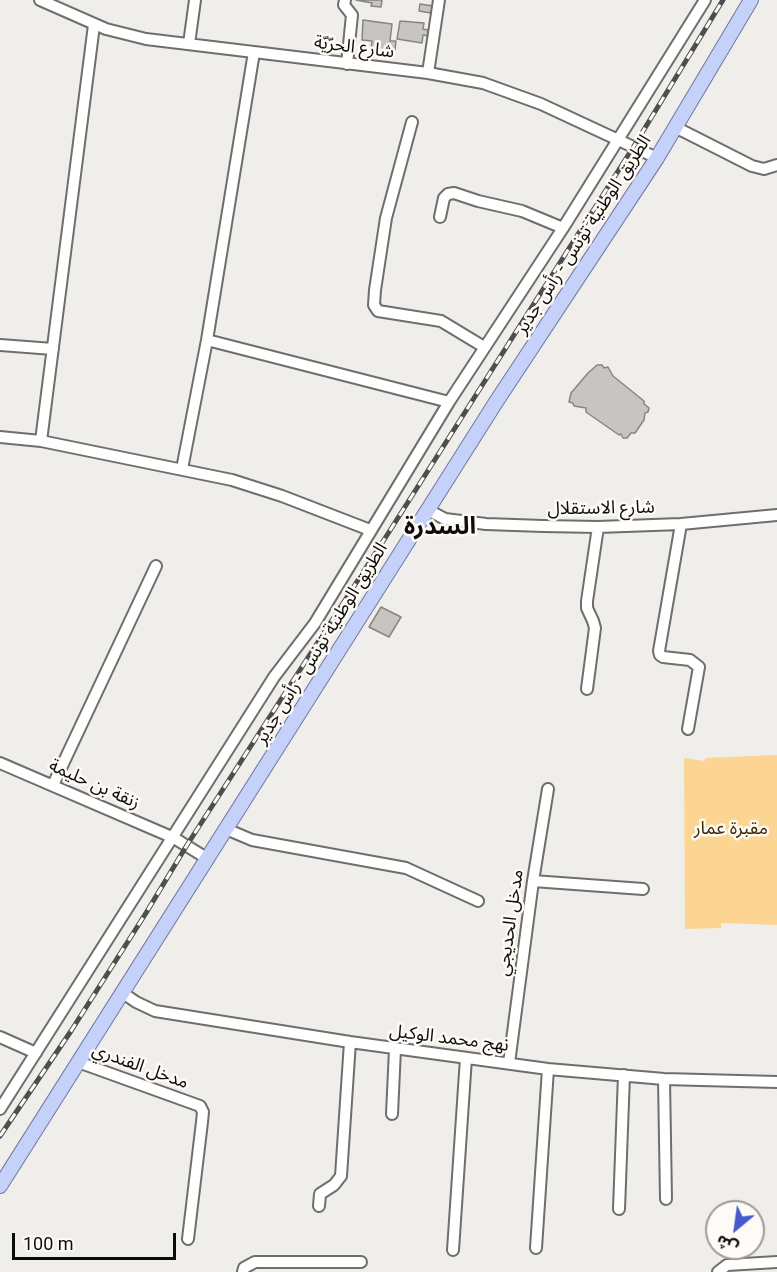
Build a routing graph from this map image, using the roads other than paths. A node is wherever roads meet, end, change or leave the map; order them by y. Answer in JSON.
{"nodes":[{"id":1,"x":40,"y":0,"type":"edge"},
{"id":2,"x":195,"y":0,"type":"edge"},
{"id":3,"x":345,"y":0,"type":"edge"},
{"id":4,"x":440,"y":0,"type":"edge"},
{"id":5,"x":705,"y":0,"type":"edge"},
{"id":6,"x":751,"y":0,"type":"edge"},
{"id":7,"x":58,"y":4,"type":"edge"},
{"id":8,"x":94,"y":25,"type":"junction"},
{"id":9,"x":189,"y":44,"type":"junction"},
{"id":10,"x":254,"y":52,"type":"junction"},
{"id":11,"x":347,"y":64,"type":"junction"},
{"id":12,"x":428,"y":74,"type":"junction"},
{"id":13,"x":412,"y":122,"type":"dead end"},
{"id":14,"x":675,"y":128,"type":"junction"},
{"id":15,"x":619,"y":139,"type":"junction"},
{"id":16,"x":657,"y":158,"type":"junction"},
{"id":17,"x":777,"y":165,"type":"edge"},
{"id":18,"x":440,"y":217,"type":"dead end"},
{"id":19,"x":563,"y":228,"type":"junction"},
{"id":20,"x":207,"y":340,"type":"junction"},
{"id":21,"x":0,"y":345,"type":"edge"},
{"id":22,"x":484,"y":346,"type":"junction"},
{"id":23,"x":53,"y":349,"type":"junction"},
{"id":24,"x":449,"y":402,"type":"junction"},
{"id":25,"x":0,"y":437,"type":"edge"},
{"id":26,"x":41,"y":441,"type":"junction"},
{"id":27,"x":182,"y":469,"type":"junction"},
{"id":28,"x":428,"y":510,"type":"junction"},
{"id":29,"x":777,"y":516,"type":"edge"},
{"id":30,"x":681,"y":524,"type":"junction"},
{"id":31,"x":598,"y":527,"type":"junction"},
{"id":32,"x":370,"y":530,"type":"junction"},
{"id":33,"x":156,"y":566,"type":"dead end"},
{"id":34,"x":587,"y":689,"type":"dead end"},
{"id":35,"x":688,"y":729,"type":"dead end"},
{"id":36,"x":0,"y":764,"type":"edge"},
{"id":37,"x":53,"y":785,"type":"junction"},
{"id":38,"x":548,"y":789,"type":"dead end"},
{"id":39,"x":226,"y":829,"type":"junction"},
{"id":40,"x":174,"y":838,"type":"junction"},
{"id":41,"x":208,"y":859,"type":"junction"},
{"id":42,"x":533,"y":881,"type":"junction"},
{"id":43,"x":643,"y":889,"type":"dead end"},
{"id":44,"x":478,"y":901,"type":"dead end"},
{"id":45,"x":123,"y":993,"type":"junction"},
{"id":46,"x":0,"y":1037,"type":"edge"},
{"id":47,"x":350,"y":1042,"type":"junction"},
{"id":48,"x":395,"y":1048,"type":"junction"},
{"id":49,"x":36,"y":1053,"type":"junction"},
{"id":50,"x":466,"y":1058,"type":"junction"},
{"id":51,"x":78,"y":1062,"type":"junction"},
{"id":52,"x":509,"y":1063,"type":"junction"},
{"id":53,"x":548,"y":1069,"type":"junction"},
{"id":54,"x":624,"y":1075,"type":"junction"},
{"id":55,"x":664,"y":1079,"type":"junction"},
{"id":56,"x":777,"y":1082,"type":"edge"},
{"id":57,"x":0,"y":1109,"type":"edge"},
{"id":58,"x":392,"y":1114,"type":"dead end"},
{"id":59,"x":0,"y":1186,"type":"edge"},
{"id":60,"x":666,"y":1199,"type":"dead end"},
{"id":61,"x":319,"y":1206,"type":"dead end"},
{"id":62,"x":619,"y":1209,"type":"dead end"},
{"id":63,"x":188,"y":1239,"type":"dead end"},
{"id":64,"x":536,"y":1248,"type":"dead end"},
{"id":65,"x":453,"y":1250,"type":"dead end"},
{"id":66,"x":361,"y":1262,"type":"dead end"},
{"id":67,"x":777,"y":1262,"type":"edge"},
{"id":68,"x":243,"y":1272,"type":"edge"},
{"id":69,"x":718,"y":1272,"type":"edge"}],
"edges":[{"from":1,"to":7,"type":"street","name":"شارع الحرّيّة"},
{"from":2,"to":9,"type":"street"},
{"from":3,"to":11,"type":"street"},
{"from":4,"to":12,"type":"street"},
{"from":5,"to":15,"type":"street"},
{"from":6,"to":14,"type":"main road","name":"الطريق الوطنية تونس - رأس جدير"},
{"from":7,"to":8,"type":"street","name":"شارع الحرّيّة"},
{"from":8,"to":9,"type":"street","name":"شارع الحرّيّة"},
{"from":8,"to":23,"type":"street"},
{"from":9,"to":10,"type":"street","name":"شارع الحرّيّة"},
{"from":10,"to":11,"type":"street","name":"شارع الحرّيّة"},
{"from":10,"to":20,"type":"street"},
{"from":11,"to":12,"type":"street","name":"شارع الحرّيّة"},
{"from":12,"to":15,"type":"street","name":"شارع الحرّيّة"},
{"from":13,"to":22,"type":"street"},
{"from":14,"to":16,"type":"main road","name":"الطريق الوطنية تونس - رأس جدير"},
{"from":14,"to":17,"type":"street"},
{"from":15,"to":16,"type":"street","name":"شارع الحرّيّة"},
{"from":15,"to":19,"type":"street"},
{"from":16,"to":28,"type":"main road","name":"الطريق الوطنية تونس - رأس جدير"},
{"from":18,"to":19,"type":"street"},
{"from":19,"to":22,"type":"street"},
{"from":20,"to":24,"type":"street"},
{"from":20,"to":27,"type":"street"},
{"from":21,"to":23,"type":"street"},
{"from":22,"to":24,"type":"street"},
{"from":23,"to":26,"type":"street"},
{"from":24,"to":32,"type":"street"},
{"from":25,"to":26,"type":"street"},
{"from":26,"to":27,"type":"street"},
{"from":27,"to":32,"type":"street"},
{"from":28,"to":31,"type":"street","name":"شارع الاستقلال"},
{"from":28,"to":39,"type":"main road","name":"الطريق الوطنية تونس - رأس جدير"},
{"from":29,"to":30,"type":"street","name":"شارع الاستقلال"},
{"from":30,"to":31,"type":"street","name":"شارع الاستقلال"},
{"from":30,"to":35,"type":"street"},
{"from":31,"to":34,"type":"street"},
{"from":32,"to":40,"type":"street"},
{"from":33,"to":37,"type":"street"},
{"from":36,"to":37,"type":"street","name":"زنقة بن حليمة"},
{"from":37,"to":40,"type":"street","name":"زنقة بن حليمة"},
{"from":38,"to":42,"type":"street","name":"مدخل الحديجي"},
{"from":39,"to":41,"type":"main road","name":"الطريق الوطنية تونس - رأس جدير"},
{"from":39,"to":44,"type":"street"},
{"from":40,"to":41,"type":"street","name":"زنقة بن حليمة"},
{"from":40,"to":49,"type":"street"},
{"from":41,"to":45,"type":"main road","name":"الطريق الوطنية تونس - رأس جدير"},
{"from":42,"to":43,"type":"street"},
{"from":42,"to":52,"type":"street","name":"مدخل الحديجي"},
{"from":45,"to":47,"type":"street","name":"نهج محمد الوكيل"},
{"from":45,"to":51,"type":"main road","name":"الطريق الوطنية تونس - رأس جدير"},
{"from":46,"to":49,"type":"street"},
{"from":47,"to":48,"type":"street","name":"نهج محمد الوكيل"},
{"from":47,"to":61,"type":"street"},
{"from":48,"to":50,"type":"street","name":"نهج محمد الوكيل"},
{"from":48,"to":58,"type":"street"},
{"from":49,"to":57,"type":"street"},
{"from":50,"to":52,"type":"street","name":"نهج محمد الوكيل"},
{"from":50,"to":65,"type":"street"},
{"from":51,"to":59,"type":"main road","name":"الطريق الوطنية تونس - رأس جدير"},
{"from":51,"to":63,"type":"street","name":"مدخل الفندري"},
{"from":52,"to":53,"type":"street","name":"نهج محمد الوكيل"},
{"from":53,"to":54,"type":"street","name":"نهج محمد الوكيل"},
{"from":53,"to":64,"type":"street"},
{"from":54,"to":55,"type":"street","name":"نهج محمد الوكيل"},
{"from":54,"to":62,"type":"street"},
{"from":55,"to":56,"type":"street","name":"نهج محمد الوكيل"},
{"from":55,"to":60,"type":"street"},
{"from":66,"to":68,"type":"street"},
{"from":67,"to":69,"type":"street"}]}
